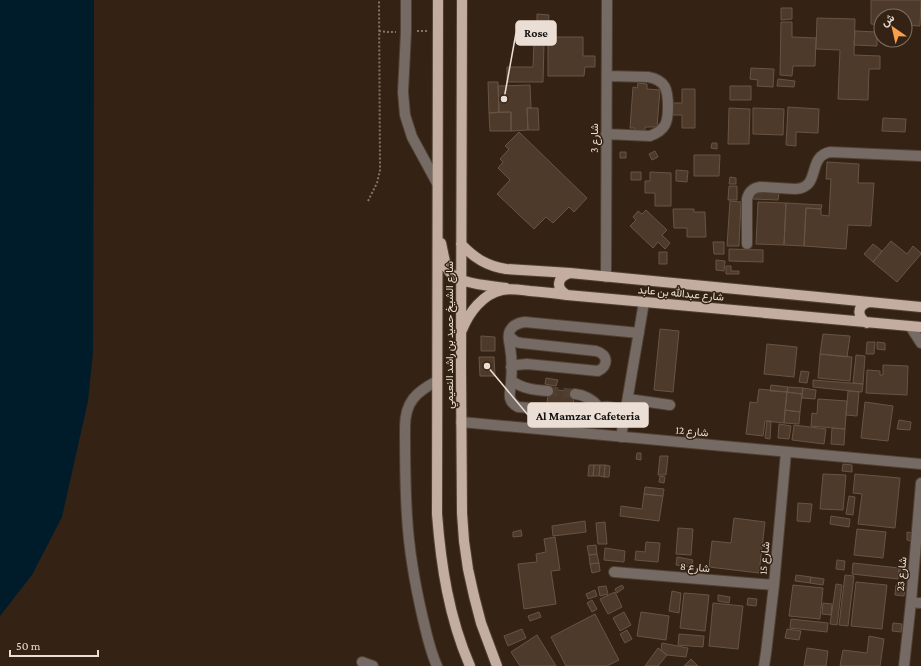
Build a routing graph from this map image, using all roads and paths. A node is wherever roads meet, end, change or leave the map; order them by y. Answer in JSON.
{"nodes":[{"id":1,"x":379,"y":0,"type":"edge"},
{"id":2,"x":406,"y":0,"type":"edge"},
{"id":3,"x":438,"y":0,"type":"edge"},
{"id":4,"x":462,"y":0,"type":"edge"},
{"id":5,"x":602,"y":0,"type":"edge"},
{"id":6,"x":607,"y":0,"type":"edge"},
{"id":7,"x":607,"y":76,"type":"junction"},
{"id":8,"x":606,"y":134,"type":"junction"},
{"id":9,"x":921,"y":156,"type":"edge"},
{"id":10,"x":437,"y":183,"type":"junction"},
{"id":11,"x":368,"y":202,"type":"dead end"},
{"id":12,"x":437,"y":229,"type":"junction"},
{"id":13,"x":461,"y":244,"type":"junction"},
{"id":14,"x":746,"y":244,"type":"dead end"},
{"id":15,"x":570,"y":274,"type":"junction"},
{"id":16,"x":606,"y":277,"type":"junction"},
{"id":17,"x":461,"y":280,"type":"junction"},
{"id":18,"x":512,"y":288,"type":"junction"},
{"id":19,"x":567,"y":295,"type":"junction"},
{"id":20,"x":644,"y":302,"type":"junction"},
{"id":21,"x":869,"y":302,"type":"junction"},
{"id":22,"x":921,"y":307,"type":"edge"},
{"id":23,"x":867,"y":323,"type":"junction"},
{"id":24,"x":910,"y":326,"type":"junction"},
{"id":25,"x":921,"y":327,"type":"edge"},
{"id":26,"x":461,"y":333,"type":"junction"},
{"id":27,"x":639,"y":333,"type":"junction"},
{"id":28,"x":509,"y":336,"type":"junction"},
{"id":29,"x":921,"y":343,"type":"edge"},
{"id":30,"x":512,"y":367,"type":"junction"},
{"id":31,"x":437,"y":381,"type":"junction"},
{"id":32,"x":512,"y":381,"type":"junction"},
{"id":33,"x":548,"y":391,"type":"tunnel mouth"},
{"id":34,"x":575,"y":394,"type":"tunnel mouth"},
{"id":35,"x":628,"y":399,"type":"junction"},
{"id":36,"x":670,"y":405,"type":"dead end"},
{"id":37,"x":599,"y":407,"type":"junction"},
{"id":38,"x":546,"y":410,"type":"tunnel mouth"},
{"id":39,"x":572,"y":412,"type":"tunnel mouth"},
{"id":40,"x":625,"y":414,"type":"junction"},
{"id":41,"x":461,"y":422,"type":"junction"},
{"id":42,"x":621,"y":437,"type":"junction"},
{"id":43,"x":786,"y":452,"type":"junction"},
{"id":44,"x":921,"y":464,"type":"edge"},
{"id":45,"x":921,"y":483,"type":"edge"},
{"id":46,"x":614,"y":572,"type":"dead end"},
{"id":47,"x":774,"y":585,"type":"junction"},
{"id":48,"x":916,"y":602,"type":"edge"},
{"id":49,"x":362,"y":662,"type":"dead end"},
{"id":50,"x":373,"y":666,"type":"edge"},
{"id":51,"x":437,"y":666,"type":"edge"},
{"id":52,"x":470,"y":666,"type":"edge"},
{"id":53,"x":497,"y":666,"type":"edge"},
{"id":54,"x":764,"y":666,"type":"edge"},
{"id":55,"x":904,"y":666,"type":"edge"}],
"edges":[{"from":1,"to":11,"type":"path"},
{"from":2,"to":10,"type":"street"},
{"from":3,"to":10,"type":"main road","name":"شارع الشيخ حميد بن راشد النعيمي"},
{"from":4,"to":13,"type":"main road","name":"شارع الشيخ حميد بن راشد النعيمي"},
{"from":5,"to":6,"type":"street"},
{"from":6,"to":7,"type":"street","name":"شارع 3"},
{"from":7,"to":8,"type":"street","name":"شارع 3"},
{"from":7,"to":8,"type":"street"},
{"from":8,"to":16,"type":"street","name":"شارع 3"},
{"from":9,"to":14,"type":"street"},
{"from":10,"to":12,"type":"main road","name":"شارع الشيخ حميد بن راشد النعيمي"},
{"from":12,"to":17,"type":"main road"},
{"from":12,"to":31,"type":"main road","name":"شارع الشيخ حميد بن راشد النعيمي"},
{"from":13,"to":15,"type":"main road","name":"شارع عبدالله بن عابد"},
{"from":13,"to":17,"type":"main road","name":"شارع الشيخ حميد بن راشد النعيمي"},
{"from":15,"to":16,"type":"main road","name":"شارع عبدالله بن عابد"},
{"from":15,"to":19,"type":"main road"},
{"from":16,"to":21,"type":"main road","name":"شارع عبدالله بن عابد"},
{"from":17,"to":18,"type":"main road"},
{"from":17,"to":26,"type":"main road","name":"شارع الشيخ حميد بن راشد النعيمي"},
{"from":18,"to":19,"type":"main road","name":"شارع عبدالله بن عابد"},
{"from":18,"to":26,"type":"main road","name":"شارع عبدالله بن عابد"},
{"from":19,"to":20,"type":"main road","name":"شارع عبدالله بن عابد"},
{"from":20,"to":23,"type":"main road","name":"شارع عبدالله بن عابد"},
{"from":20,"to":27,"type":"street"},
{"from":21,"to":22,"type":"main road","name":"شارع عبدالله بن عابد"},
{"from":21,"to":23,"type":"main road"},
{"from":23,"to":24,"type":"main road","name":"شارع عبدالله بن عابد"},
{"from":24,"to":25,"type":"main road","name":"شارع عبدالله بن عابد"},
{"from":24,"to":29,"type":"street"},
{"from":26,"to":41,"type":"main road","name":"شارع الشيخ حميد بن راشد النعيمي"},
{"from":27,"to":28,"type":"street"},
{"from":27,"to":35,"type":"street"},
{"from":28,"to":30,"type":"street"},
{"from":28,"to":30,"type":"street"},
{"from":30,"to":32,"type":"street"},
{"from":31,"to":51,"type":"street"},
{"from":31,"to":52,"type":"main road","name":"شارع الشيخ حميد بن راشد النعيمي"},
{"from":32,"to":33,"type":"street"},
{"from":32,"to":38,"type":"street"},
{"from":34,"to":37,"type":"street"},
{"from":35,"to":36,"type":"street"},
{"from":35,"to":40,"type":"street"},
{"from":37,"to":39,"type":"street"},
{"from":37,"to":40,"type":"street"},
{"from":40,"to":42,"type":"street"},
{"from":41,"to":42,"type":"street","name":"شارع 12"},
{"from":41,"to":53,"type":"main road","name":"شارع الشيخ حميد بن راشد النعيمي"},
{"from":42,"to":43,"type":"street","name":"شارع 12"},
{"from":43,"to":44,"type":"street","name":"شارع 12"},
{"from":43,"to":47,"type":"street","name":"شارع 15"},
{"from":45,"to":48,"type":"street","name":"شارع 23"},
{"from":46,"to":47,"type":"street","name":"شارع 8"},
{"from":47,"to":54,"type":"street","name":"شارع 15"},
{"from":48,"to":55,"type":"street","name":"شارع 23"},
{"from":49,"to":50,"type":"street"}]}
